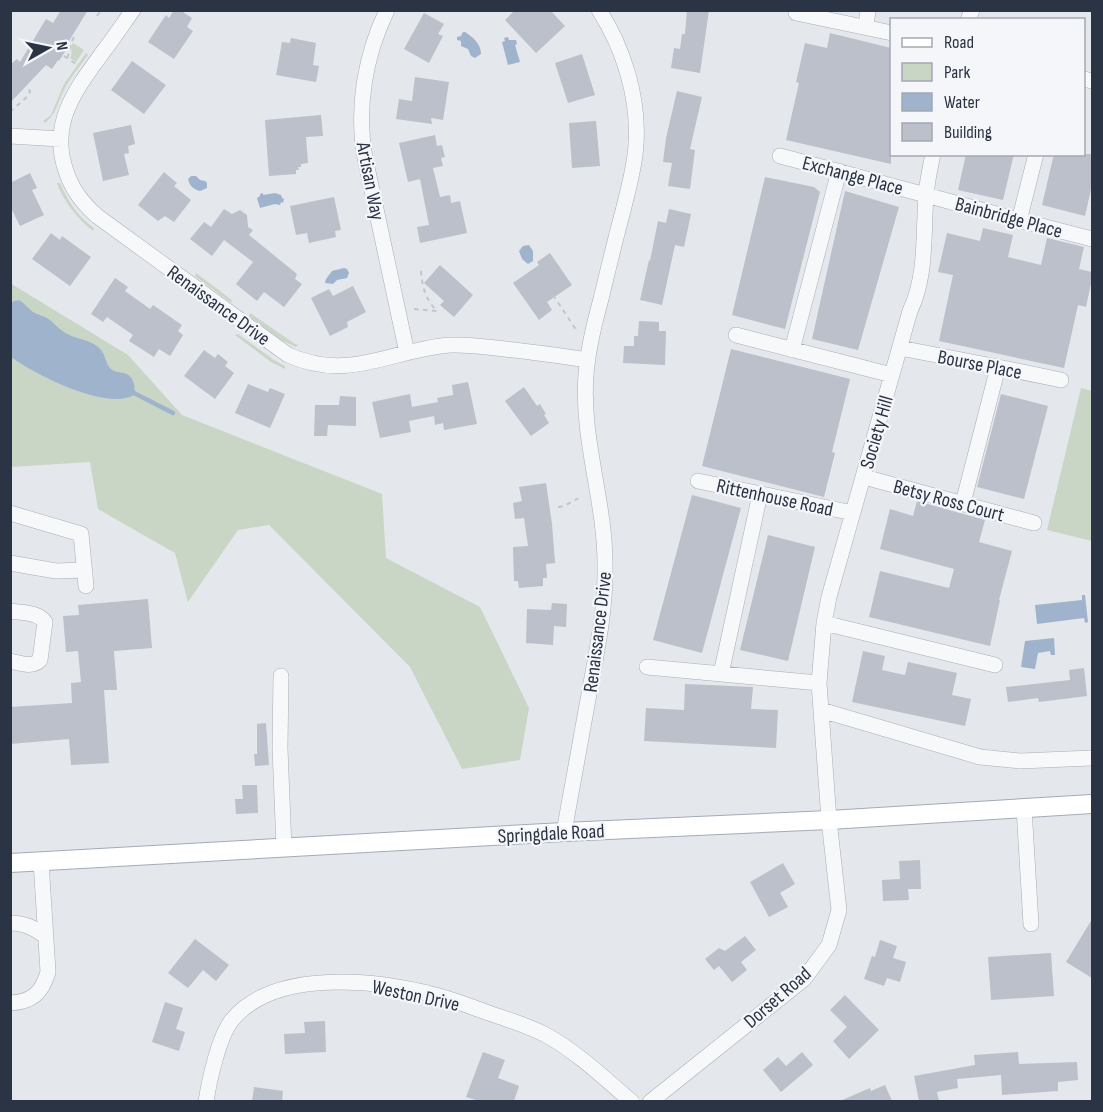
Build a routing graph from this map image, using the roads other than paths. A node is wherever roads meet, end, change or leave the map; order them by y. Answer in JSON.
{"nodes":[{"id":1,"x":133,"y":10,"type":"edge"},
{"id":2,"x":387,"y":10,"type":"edge"},
{"id":3,"x":868,"y":10,"type":"edge"},
{"id":4,"x":607,"y":13,"type":"edge"},
{"id":5,"x":796,"y":13,"type":"dead end"},
{"id":6,"x":866,"y":27,"type":"junction"},
{"id":7,"x":890,"y":33,"type":"edge"},
{"id":8,"x":10,"y":136,"type":"edge"},
{"id":9,"x":61,"y":139,"type":"junction"},
{"id":10,"x":780,"y":156,"type":"dead end"},
{"id":11,"x":933,"y":156,"type":"edge"},
{"id":12,"x":1035,"y":156,"type":"edge"},
{"id":13,"x":839,"y":171,"type":"junction"},
{"id":14,"x":926,"y":194,"type":"junction"},
{"id":15,"x":1019,"y":220,"type":"junction"},
{"id":16,"x":1092,"y":238,"type":"edge"},
{"id":17,"x":736,"y":335,"type":"dead end"},
{"id":18,"x":900,"y":348,"type":"junction"},
{"id":19,"x":792,"y":350,"type":"junction"},
{"id":20,"x":407,"y":353,"type":"junction"},
{"id":21,"x":587,"y":360,"type":"junction"},
{"id":22,"x":998,"y":367,"type":"junction"},
{"id":23,"x":892,"y":375,"type":"junction"},
{"id":24,"x":1061,"y":380,"type":"dead end"},
{"id":25,"x":864,"y":477,"type":"junction"},
{"id":26,"x":698,"y":481,"type":"dead end"},
{"id":27,"x":760,"y":494,"type":"junction"},
{"id":28,"x":963,"y":503,"type":"junction"},
{"id":29,"x":10,"y":513,"type":"edge"},
{"id":30,"x":853,"y":513,"type":"junction"},
{"id":31,"x":1034,"y":523,"type":"dead end"},
{"id":32,"x":10,"y":563,"type":"edge"},
{"id":33,"x":84,"y":570,"type":"junction"},
{"id":34,"x":86,"y":586,"type":"dead end"},
{"id":35,"x":10,"y":611,"type":"edge"},
{"id":36,"x":824,"y":623,"type":"junction"},
{"id":37,"x":10,"y":661,"type":"edge"},
{"id":38,"x":995,"y":665,"type":"dead end"},
{"id":39,"x":647,"y":667,"type":"dead end"},
{"id":40,"x":721,"y":674,"type":"junction"},
{"id":41,"x":281,"y":676,"type":"dead end"},
{"id":42,"x":819,"y":683,"type":"junction"},
{"id":43,"x":821,"y":710,"type":"junction"},
{"id":44,"x":1092,"y":758,"type":"edge"},
{"id":45,"x":1092,"y":804,"type":"edge"},
{"id":46,"x":1024,"y":808,"type":"junction"},
{"id":47,"x":829,"y":820,"type":"junction"},
{"id":48,"x":564,"y":832,"type":"junction"},
{"id":49,"x":284,"y":848,"type":"junction"},
{"id":50,"x":41,"y":861,"type":"junction"},
{"id":51,"x":10,"y":863,"type":"edge"},
{"id":52,"x":10,"y":923,"type":"edge"},
{"id":53,"x":1031,"y":924,"type":"dead end"},
{"id":54,"x":45,"y":936,"type":"junction"},
{"id":55,"x":10,"y":1003,"type":"edge"},
{"id":56,"x":206,"y":1101,"type":"edge"},
{"id":57,"x":632,"y":1101,"type":"edge"},
{"id":58,"x":650,"y":1101,"type":"edge"}],
"edges":[{"from":1,"to":9,"type":"street","name":"Renaissance Drive"},
{"from":2,"to":20,"type":"street","name":"Artisan Way"},
{"from":3,"to":6,"type":"street"},
{"from":4,"to":21,"type":"street","name":"Renaissance Drive"},
{"from":5,"to":6,"type":"street"},
{"from":6,"to":7,"type":"street"},
{"from":8,"to":9,"type":"street"},
{"from":9,"to":20,"type":"street","name":"Renaissance Drive"},
{"from":10,"to":13,"type":"street","name":"Exchange Place"},
{"from":11,"to":14,"type":"street","name":"Society Hill"},
{"from":12,"to":15,"type":"street"},
{"from":13,"to":14,"type":"street","name":"Exchange Place"},
{"from":13,"to":19,"type":"street"},
{"from":14,"to":15,"type":"street","name":"Bainbridge Place"},
{"from":14,"to":18,"type":"street","name":"Society Hill"},
{"from":15,"to":16,"type":"street","name":"Bainbridge Place"},
{"from":17,"to":19,"type":"street"},
{"from":18,"to":22,"type":"street","name":"Bourse Place"},
{"from":18,"to":23,"type":"street","name":"Society Hill"},
{"from":19,"to":23,"type":"street"},
{"from":20,"to":21,"type":"street","name":"Renaissance Drive"},
{"from":21,"to":48,"type":"street","name":"Renaissance Drive"},
{"from":22,"to":24,"type":"street","name":"Bourse Place"},
{"from":22,"to":28,"type":"street"},
{"from":23,"to":25,"type":"street","name":"Society Hill"},
{"from":25,"to":28,"type":"street","name":"Betsy Ross Court"},
{"from":25,"to":30,"type":"street","name":"Society Hill"},
{"from":26,"to":27,"type":"street","name":"Rittenhouse Road"},
{"from":27,"to":30,"type":"street","name":"Rittenhouse Road"},
{"from":27,"to":40,"type":"street"},
{"from":28,"to":31,"type":"street","name":"Betsy Ross Court"},
{"from":29,"to":33,"type":"street"},
{"from":30,"to":36,"type":"street","name":"Society Hill"},
{"from":32,"to":33,"type":"street"},
{"from":33,"to":34,"type":"street"},
{"from":35,"to":37,"type":"street"},
{"from":36,"to":38,"type":"street"},
{"from":36,"to":42,"type":"street","name":"Society Hill"},
{"from":39,"to":40,"type":"street"},
{"from":40,"to":42,"type":"street"},
{"from":41,"to":49,"type":"street"},
{"from":42,"to":43,"type":"street","name":"Society Hill"},
{"from":43,"to":44,"type":"street"},
{"from":43,"to":47,"type":"street","name":"Society Hill"},
{"from":45,"to":46,"type":"main road","name":"Springdale Road"},
{"from":46,"to":47,"type":"main road","name":"Springdale Road"},
{"from":46,"to":53,"type":"street"},
{"from":47,"to":48,"type":"main road","name":"Springdale Road"},
{"from":47,"to":58,"type":"street","name":"Dorset Road"},
{"from":48,"to":49,"type":"main road","name":"Springdale Road"},
{"from":49,"to":50,"type":"main road","name":"Springdale Road"},
{"from":50,"to":51,"type":"main road","name":"Springdale Road"},
{"from":50,"to":54,"type":"street"},
{"from":52,"to":54,"type":"street"},
{"from":54,"to":55,"type":"street"},
{"from":56,"to":57,"type":"street","name":"Weston Drive"}]}
